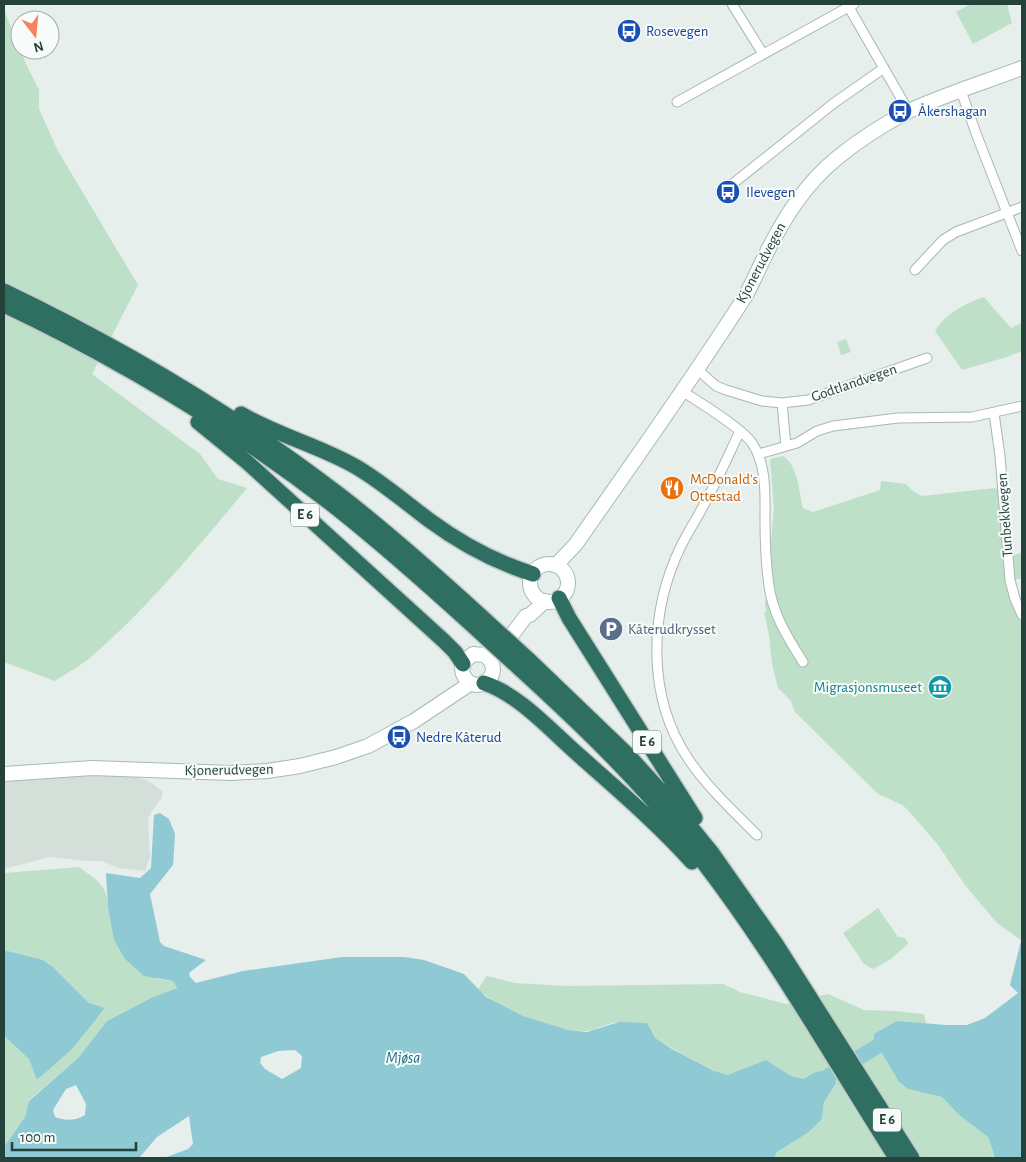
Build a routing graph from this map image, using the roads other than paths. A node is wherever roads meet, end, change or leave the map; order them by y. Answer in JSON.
{"nodes":[{"id":1,"x":732,"y":4,"type":"edge"},
{"id":2,"x":850,"y":5,"type":"edge"},
{"id":3,"x":763,"y":54,"type":"junction"},
{"id":4,"x":884,"y":68,"type":"junction"},
{"id":5,"x":1022,"y":68,"type":"edge"},
{"id":6,"x":961,"y":90,"type":"junction"},
{"id":7,"x":677,"y":102,"type":"dead end"},
{"id":8,"x":909,"y":112,"type":"junction"},
{"id":9,"x":730,"y":186,"type":"dead end"},
{"id":10,"x":1022,"y":207,"type":"edge"},
{"id":11,"x":1008,"y":212,"type":"junction"},
{"id":12,"x":1022,"y":251,"type":"edge"},
{"id":13,"x":915,"y":270,"type":"dead end"},
{"id":14,"x":4,"y":291,"type":"edge"},
{"id":15,"x":4,"y":305,"type":"edge"},
{"id":16,"x":928,"y":358,"type":"dead end"},
{"id":17,"x":697,"y":369,"type":"junction"},
{"id":18,"x":138,"y":375,"type":"junction"},
{"id":19,"x":682,"y":391,"type":"junction"},
{"id":20,"x":189,"y":392,"type":"junction"},
{"id":21,"x":782,"y":403,"type":"junction"},
{"id":22,"x":1022,"y":406,"type":"edge"},
{"id":23,"x":994,"y":413,"type":"junction"},
{"id":24,"x":740,"y":431,"type":"junction"},
{"id":25,"x":786,"y":446,"type":"junction"},
{"id":26,"x":759,"y":454,"type":"junction"},
{"id":27,"x":560,"y":568,"type":"junction"},
{"id":28,"x":532,"y":574,"type":"junction"},
{"id":29,"x":546,"y":597,"type":"junction"},
{"id":30,"x":1022,"y":615,"type":"edge"},
{"id":31,"x":477,"y":621,"type":"junction"},
{"id":32,"x":488,"y":660,"type":"junction"},
{"id":33,"x":803,"y":662,"type":"dead end"},
{"id":34,"x":470,"y":676,"type":"junction"},
{"id":35,"x":4,"y":774,"type":"edge"},
{"id":36,"x":757,"y":835,"type":"dead end"},
{"id":37,"x":732,"y":891,"type":"junction"},
{"id":38,"x":857,"y":1084,"type":"junction"},
{"id":39,"x":896,"y":1158,"type":"edge"},
{"id":40,"x":912,"y":1158,"type":"edge"}],
"edges":[{"from":1,"to":3,"type":"street"},
{"from":2,"to":3,"type":"street"},
{"from":2,"to":4,"type":"street"},
{"from":3,"to":7,"type":"street"},
{"from":4,"to":8,"type":"street"},
{"from":4,"to":9,"type":"street"},
{"from":5,"to":6,"type":"main road","name":"Kjonerudvegen"},
{"from":6,"to":8,"type":"main road","name":"Kjonerudvegen"},
{"from":6,"to":11,"type":"street"},
{"from":8,"to":17,"type":"main road","name":"Kjonerudvegen"},
{"from":10,"to":11,"type":"street"},
{"from":11,"to":12,"type":"street"},
{"from":11,"to":13,"type":"street"},
{"from":14,"to":20,"type":"highway","number":"E 6"},
{"from":15,"to":18,"type":"highway","number":"E 6"},
{"from":16,"to":21,"type":"street","name":"Godtlandvegen"},
{"from":17,"to":19,"type":"main road","name":"Kjonerudvegen"},
{"from":17,"to":21,"type":"street","name":"Godtlandvegen"},
{"from":18,"to":31,"type":"highway","number":"E 6"},
{"from":18,"to":34,"type":"highway","number":"E 6"},
{"from":19,"to":24,"type":"street"},
{"from":19,"to":27,"type":"main road","name":"Kjonerudvegen"},
{"from":20,"to":28,"type":"highway","number":"E 6"},
{"from":20,"to":31,"type":"highway","number":"E 6"},
{"from":21,"to":25,"type":"street"},
{"from":22,"to":23,"type":"street"},
{"from":23,"to":25,"type":"street"},
{"from":23,"to":30,"type":"street","name":"Tunbekkvegen"},
{"from":24,"to":26,"type":"street"},
{"from":24,"to":36,"type":"street"},
{"from":25,"to":26,"type":"street"},
{"from":26,"to":33,"type":"street"},
{"from":27,"to":28,"type":"main road"},
{"from":27,"to":29,"type":"main road","name":"Kjonerudvegen"},
{"from":28,"to":29,"type":"main road"},
{"from":29,"to":32,"type":"main road","name":"Kjonerudvegen"},
{"from":29,"to":37,"type":"highway","number":"E 6"},
{"from":31,"to":37,"type":"highway","number":"E 6","bridge":true},
{"from":32,"to":34,"type":"main road","name":"Kjonerudvegen"},
{"from":32,"to":34,"type":"main road","name":"Kjonerudvegen"},
{"from":34,"to":35,"type":"main road","name":"Kjonerudvegen"},
{"from":34,"to":37,"type":"highway","number":"E 6"},
{"from":37,"to":38,"type":"highway","number":"E 6"},
{"from":38,"to":39,"type":"highway","number":"E 6"},
{"from":38,"to":40,"type":"highway","number":"E 6"}]}
